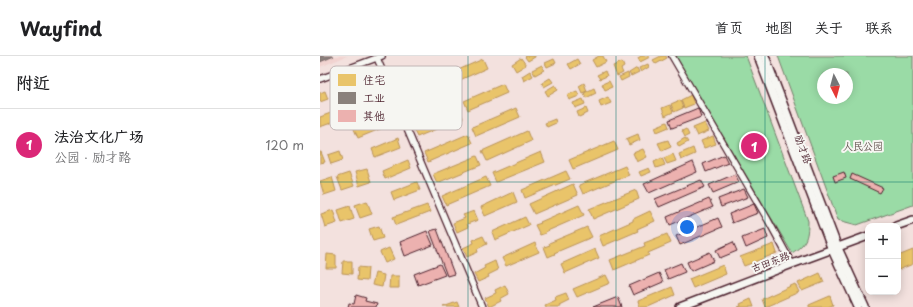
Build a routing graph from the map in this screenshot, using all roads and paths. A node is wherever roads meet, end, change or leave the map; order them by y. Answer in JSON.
{"nodes":[{"id":1,"x":672,"y":56,"type":"edge"},
{"id":2,"x":758,"y":56,"type":"edge"},
{"id":3,"x":765,"y":56,"type":"edge"},
{"id":4,"x":379,"y":57,"type":"edge"},
{"id":5,"x":355,"y":66,"type":"edge"},
{"id":6,"x":330,"y":75,"type":"edge"},
{"id":7,"x":320,"y":79,"type":"edge"},
{"id":8,"x":409,"y":130,"type":"edge"},
{"id":9,"x":913,"y":220,"type":"edge"},
{"id":10,"x":901,"y":224,"type":"edge"},
{"id":11,"x":865,"y":237,"type":"edge"},
{"id":12,"x":835,"y":249,"type":"junction"},
{"id":13,"x":792,"y":264,"type":"junction"},
{"id":14,"x":482,"y":307,"type":"edge"},
{"id":15,"x":680,"y":307,"type":"edge"},
{"id":16,"x":858,"y":307,"type":"edge"},
{"id":17,"x":865,"y":307,"type":"edge"}],
"edges":[{"from":1,"to":13,"type":"street"},
{"from":2,"to":12,"type":"street","name":"励才路"},
{"from":3,"to":12,"type":"street","name":"励才路"},
{"from":4,"to":5,"type":"street"},
{"from":6,"to":7,"type":"street"},
{"from":8,"to":14,"type":"street"},
{"from":9,"to":10,"type":"street"},
{"from":11,"to":12,"type":"street","name":"古田东路"},
{"from":12,"to":13,"type":"street","name":"古田东路"},
{"from":12,"to":16,"type":"street"},
{"from":12,"to":17,"type":"street"},
{"from":13,"to":15,"type":"street","name":"古田东路"}]}
